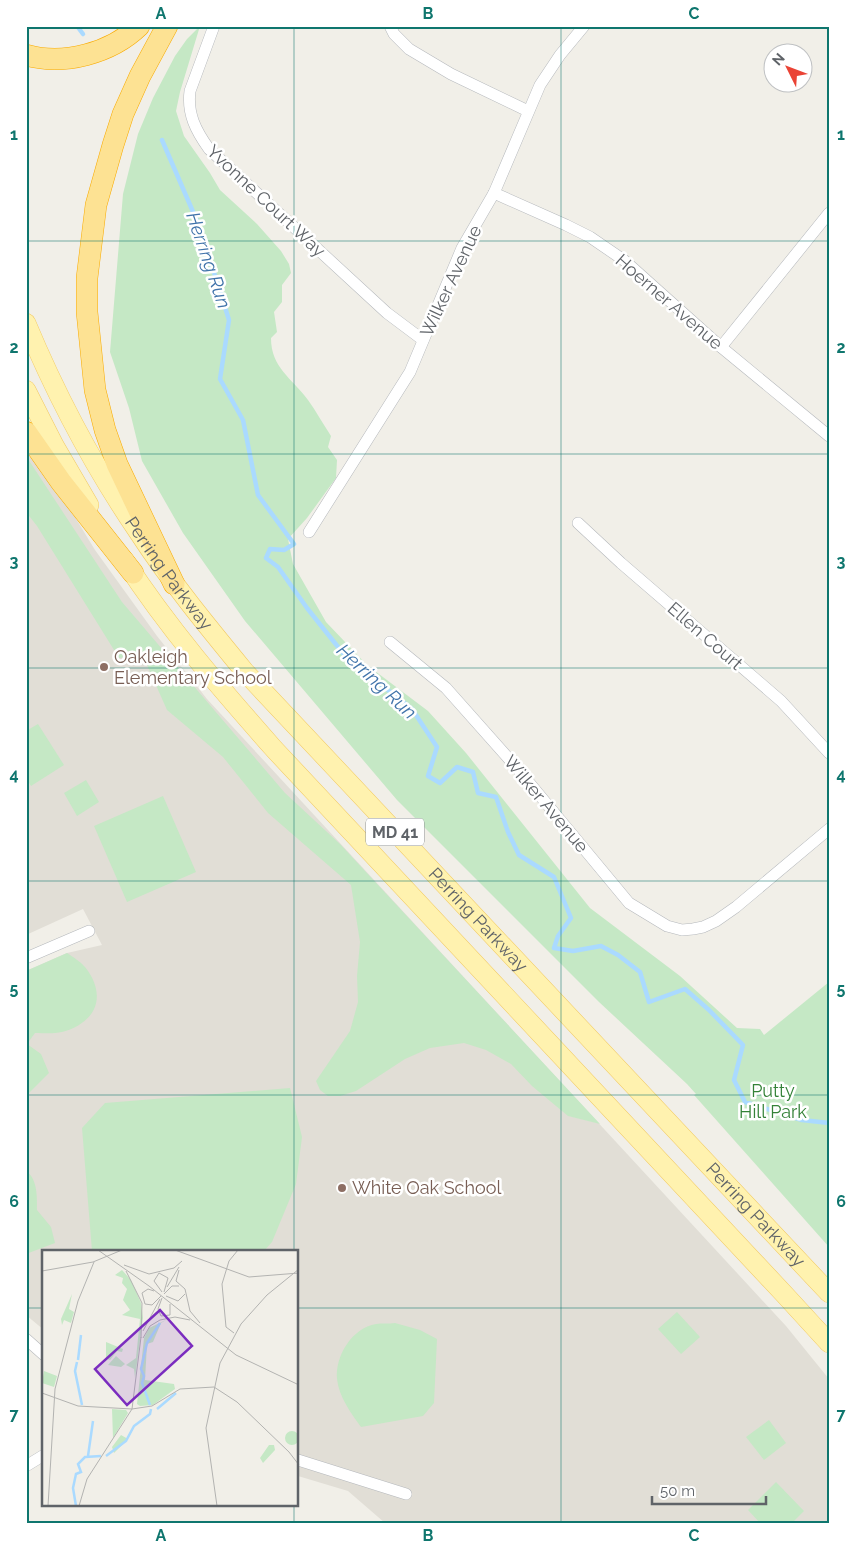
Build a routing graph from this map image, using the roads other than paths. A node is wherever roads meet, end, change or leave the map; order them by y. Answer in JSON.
{"nodes":[{"id":1,"x":139,"y":26,"type":"edge"},
{"id":2,"x":167,"y":26,"type":"edge"},
{"id":3,"x":214,"y":26,"type":"edge"},
{"id":4,"x":390,"y":26,"type":"edge"},
{"id":5,"x":584,"y":26,"type":"edge"},
{"id":6,"x":26,"y":55,"type":"edge"},
{"id":7,"x":528,"y":112,"type":"junction"},
{"id":8,"x":494,"y":193,"type":"junction"},
{"id":9,"x":829,"y":213,"type":"edge"},
{"id":10,"x":26,"y":323,"type":"edge"},
{"id":11,"x":423,"y":340,"type":"junction"},
{"id":12,"x":721,"y":346,"type":"junction"},
{"id":13,"x":26,"y":390,"type":"edge"},
{"id":14,"x":26,"y":432,"type":"edge"},
{"id":15,"x":829,"y":436,"type":"edge"},
{"id":16,"x":578,"y":523,"type":"dead end"},
{"id":17,"x":309,"y":532,"type":"dead end"},
{"id":18,"x":133,"y":573,"type":"junction"},
{"id":19,"x":174,"y":584,"type":"junction"},
{"id":20,"x":390,"y":642,"type":"dead end"},
{"id":21,"x":829,"y":753,"type":"edge"},
{"id":22,"x":829,"y":829,"type":"edge"},
{"id":23,"x":88,"y":931,"type":"dead end"},
{"id":24,"x":26,"y":958,"type":"edge"},
{"id":25,"x":829,"y":1293,"type":"edge"},
{"id":26,"x":26,"y":1339,"type":"edge"},
{"id":27,"x":827,"y":1342,"type":"edge"},
{"id":28,"x":42,"y":1353,"type":"edge"},
{"id":29,"x":42,"y":1456,"type":"edge"},
{"id":30,"x":299,"y":1460,"type":"edge"},
{"id":31,"x":26,"y":1466,"type":"edge"},
{"id":32,"x":406,"y":1494,"type":"dead end"}],
"edges":[{"from":1,"to":6,"type":"highway"},
{"from":2,"to":19,"type":"highway"},
{"from":3,"to":11,"type":"street","name":"Yvonne Court Way"},
{"from":4,"to":7,"type":"street"},
{"from":5,"to":7,"type":"street","name":"Wilker Avenue"},
{"from":7,"to":8,"type":"street","name":"Wilker Avenue"},
{"from":8,"to":11,"type":"street","name":"Wilker Avenue"},
{"from":8,"to":12,"type":"street","name":"Hoerner Avenue"},
{"from":9,"to":12,"type":"street"},
{"from":10,"to":19,"type":"main road","name":"Perring Parkway","number":"MD 41"},
{"from":11,"to":17,"type":"street","name":"Wilker Avenue"},
{"from":12,"to":15,"type":"street","name":"Hoerner Avenue"},
{"from":13,"to":18,"type":"main road","name":"Perring Parkway","number":"MD 41"},
{"from":14,"to":18,"type":"highway"},
{"from":16,"to":21,"type":"street","name":"Ellen Court"},
{"from":18,"to":27,"type":"main road","name":"Perring Parkway","number":"MD 41"},
{"from":19,"to":25,"type":"main road","name":"Perring Parkway","number":"MD 41"},
{"from":20,"to":22,"type":"street","name":"Wilker Avenue"},
{"from":23,"to":24,"type":"street"},
{"from":26,"to":28,"type":"street"},
{"from":29,"to":31,"type":"street"},
{"from":30,"to":32,"type":"street"}]}
